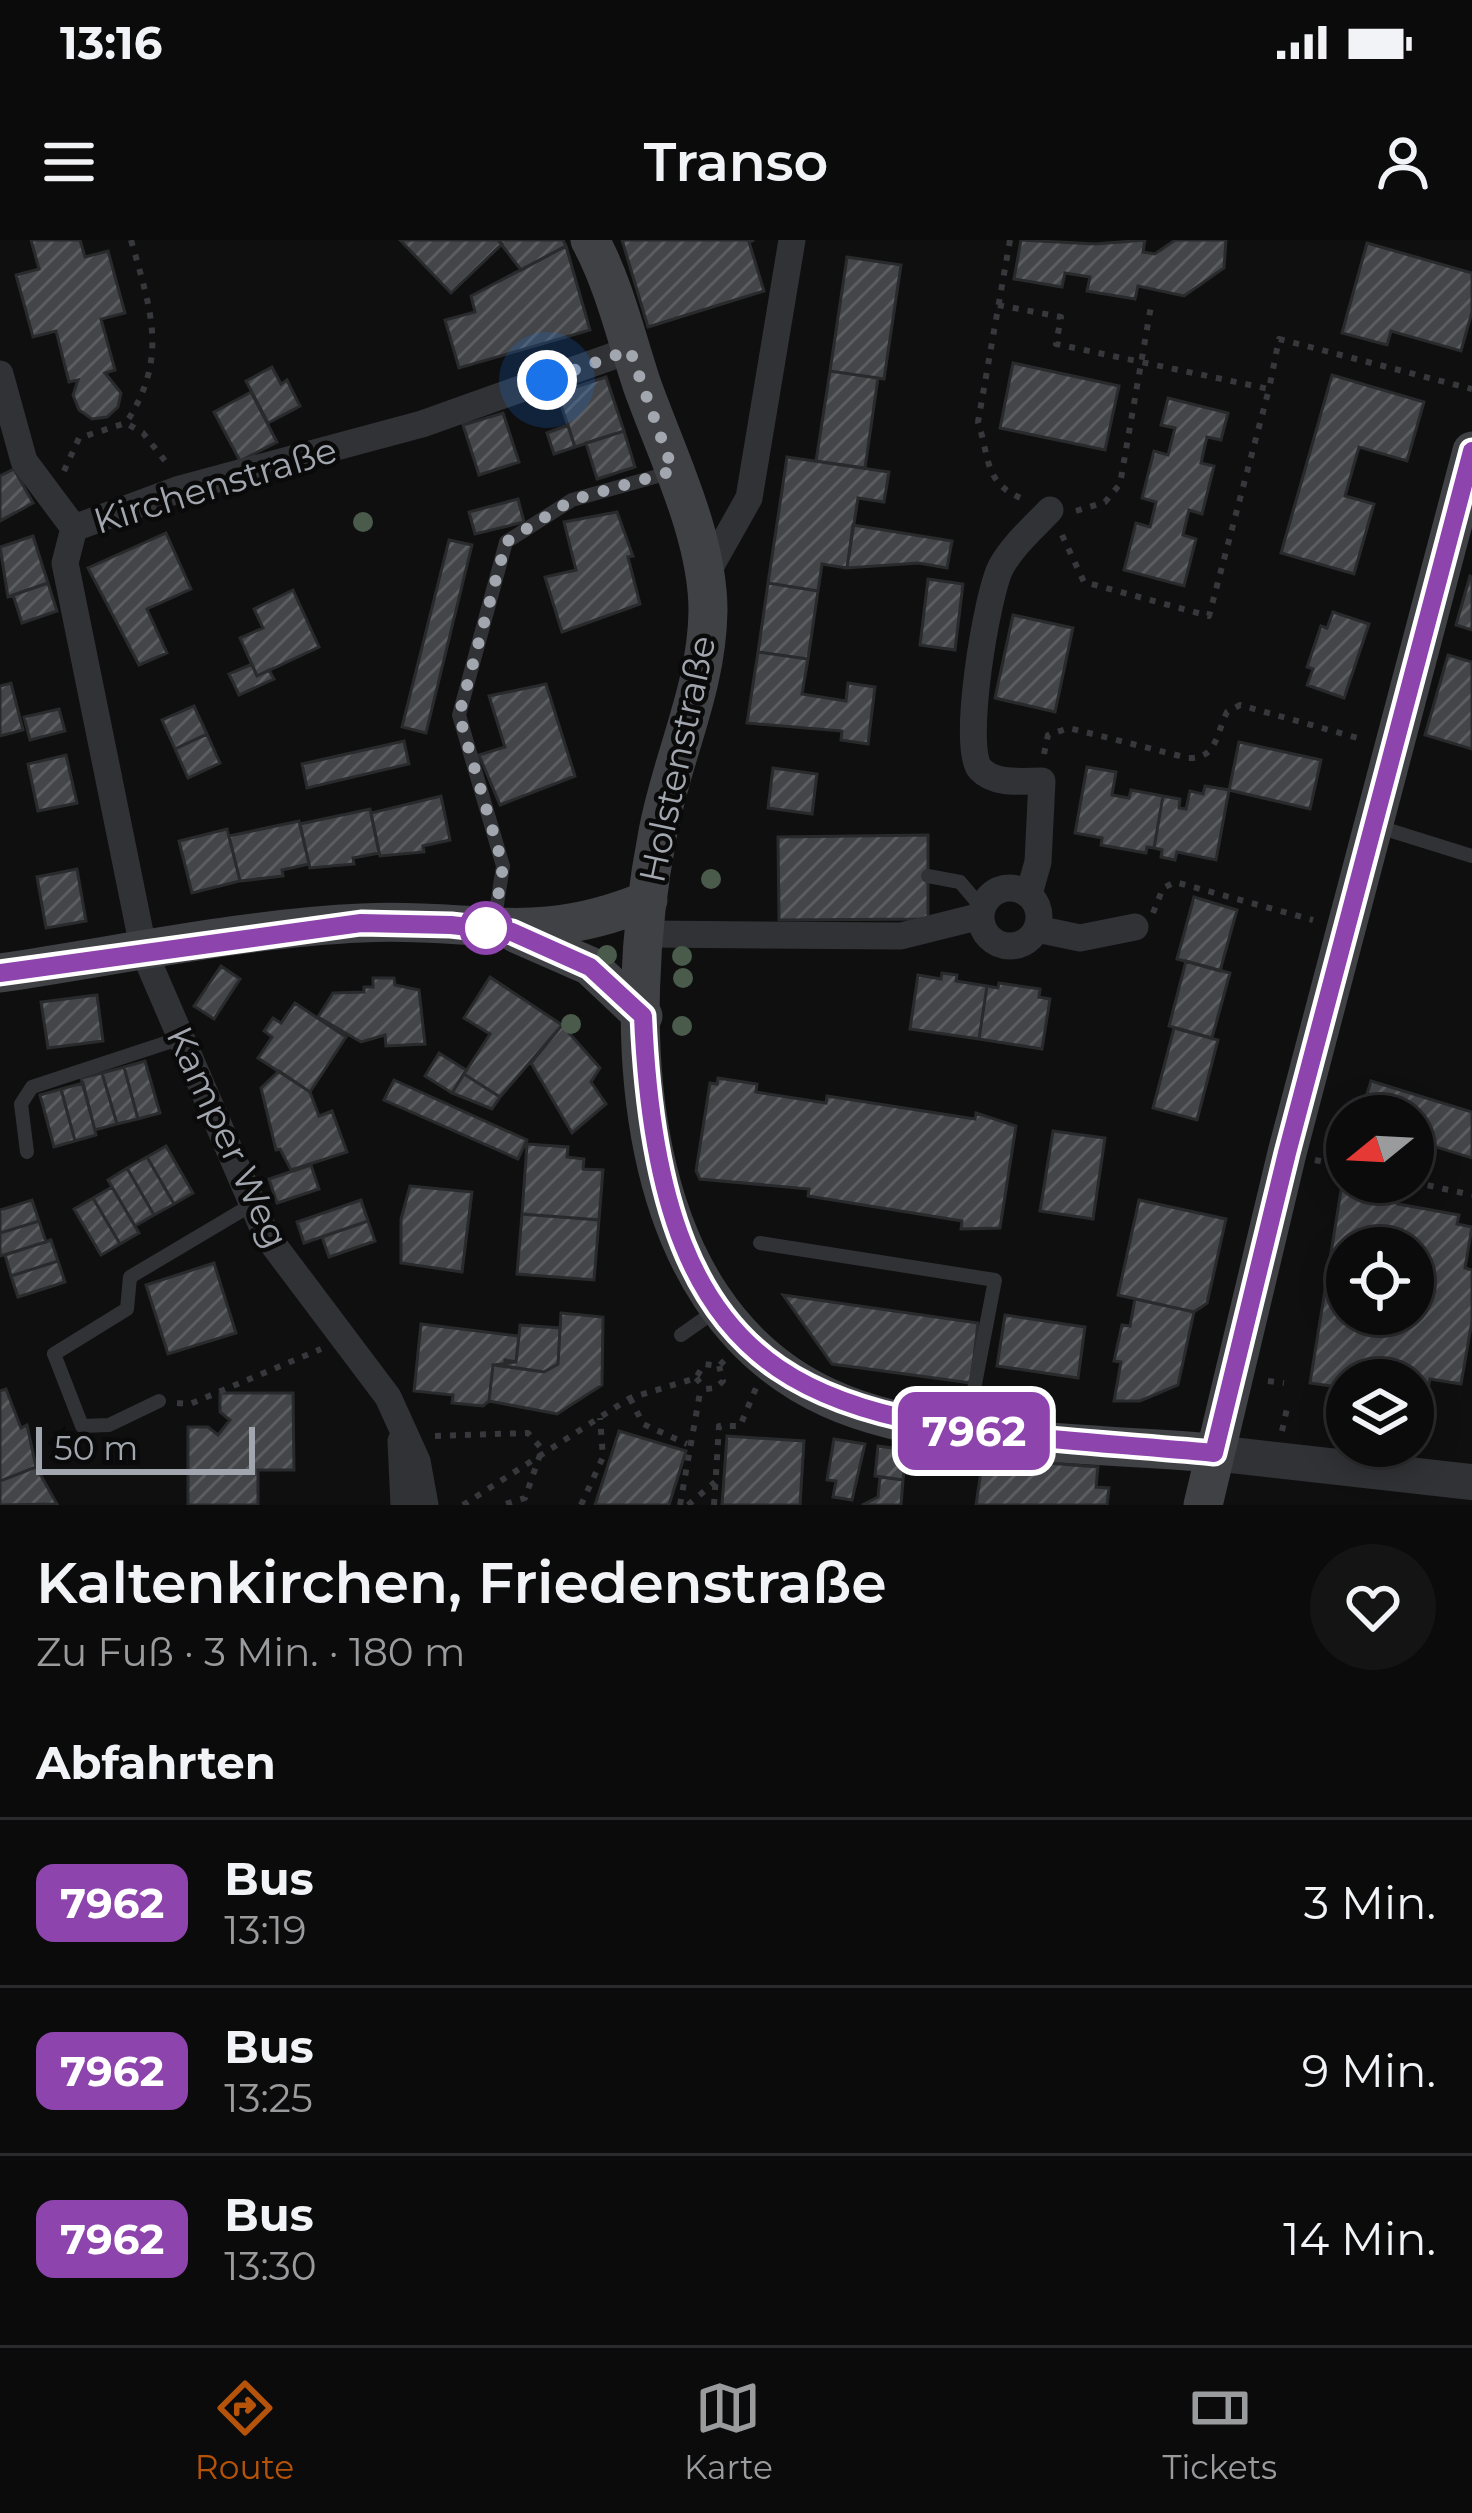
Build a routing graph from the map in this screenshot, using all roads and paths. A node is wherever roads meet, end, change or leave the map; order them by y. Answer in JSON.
{"nodes":[{"id":1,"x":130,"y":240,"type":"edge"},
{"id":2,"x":590,"y":240,"type":"edge"},
{"id":3,"x":792,"y":240,"type":"edge"},
{"id":4,"x":1010,"y":240,"type":"edge"},
{"id":5,"x":998,"y":305,"type":"junction"},
{"id":6,"x":1151,"y":306,"type":"dead end"},
{"id":7,"x":630,"y":350,"type":"junction"},
{"id":8,"x":1141,"y":362,"type":"junction"},
{"id":9,"x":0,"y":374,"type":"edge"},
{"id":10,"x":1269,"y":389,"type":"junction"},
{"id":11,"x":1472,"y":389,"type":"edge"},
{"id":12,"x":126,"y":422,"type":"junction"},
{"id":13,"x":1470,"y":466,"type":"edge"},
{"id":14,"x":673,"y":471,"type":"junction"},
{"id":15,"x":180,"y":489,"type":"junction"},
{"id":16,"x":46,"y":491,"type":"junction"},
{"id":17,"x":1051,"y":510,"type":"junction"},
{"id":18,"x":74,"y":528,"type":"junction"},
{"id":19,"x":705,"y":576,"type":"junction"},
{"id":20,"x":1394,"y":749,"type":"junction"},
{"id":21,"x":1042,"y":782,"type":"junction"},
{"id":22,"x":1374,"y":825,"type":"junction"},
{"id":23,"x":1472,"y":856,"type":"edge"},
{"id":24,"x":928,"y":876,"type":"dead end"},
{"id":25,"x":1028,"y":894,"type":"junction"},
{"id":26,"x":982,"y":912,"type":"junction"},
{"id":27,"x":647,"y":917,"type":"junction"},
{"id":28,"x":1135,"y":926,"type":"joint"},
{"id":29,"x":1346,"y":928,"type":"junction"},
{"id":30,"x":1037,"y":929,"type":"junction"},
{"id":31,"x":502,"y":931,"type":"junction"},
{"id":32,"x":144,"y":952,"type":"junction"},
{"id":33,"x":0,"y":973,"type":"edge"},
{"id":34,"x":643,"y":1016,"type":"junction"},
{"id":35,"x":181,"y":1038,"type":"junction"},
{"id":36,"x":27,"y":1152,"type":"dead end"},
{"id":37,"x":1434,"y":1187,"type":"edge"},
{"id":38,"x":1472,"y":1195,"type":"edge"},
{"id":39,"x":253,"y":1204,"type":"junction"},
{"id":40,"x":760,"y":1243,"type":"dead end"},
{"id":41,"x":718,"y":1309,"type":"junction"},
{"id":42,"x":681,"y":1335,"type":"dead end"},
{"id":43,"x":346,"y":1339,"type":"junction"},
{"id":44,"x":767,"y":1363,"type":"junction"},
{"id":45,"x":696,"y":1378,"type":"junction"},
{"id":46,"x":701,"y":1387,"type":"junction"},
{"id":47,"x":630,"y":1398,"type":"junction"},
{"id":48,"x":159,"y":1401,"type":"joint"},
{"id":49,"x":600,"y":1417,"type":"junction"},
{"id":50,"x":966,"y":1431,"type":"junction"},
{"id":51,"x":401,"y":1437,"type":"junction"},
{"id":52,"x":687,"y":1444,"type":"junction"},
{"id":53,"x":542,"y":1449,"type":"junction"},
{"id":54,"x":1214,"y":1453,"type":"junction"},
{"id":55,"x":715,"y":1482,"type":"junction"},
{"id":56,"x":1472,"y":1482,"type":"edge"},
{"id":57,"x":404,"y":1505,"type":"edge"},
{"id":58,"x":425,"y":1505,"type":"edge"},
{"id":59,"x":463,"y":1505,"type":"edge"},
{"id":60,"x":502,"y":1505,"type":"edge"},
{"id":61,"x":581,"y":1505,"type":"edge"},
{"id":62,"x":684,"y":1505,"type":"edge"},
{"id":63,"x":714,"y":1505,"type":"edge"},
{"id":64,"x":1203,"y":1505,"type":"edge"}],
"edges":[{"from":1,"to":12,"type":"path"},
{"from":2,"to":7,"type":"main road"},
{"from":3,"to":19,"type":"street","name":"Holstenstraße"},
{"from":4,"to":5,"type":"path"},
{"from":5,"to":8,"type":"path"},
{"from":5,"to":17,"type":"path"},
{"from":6,"to":8,"type":"path"},
{"from":7,"to":14,"type":"main road"},
{"from":7,"to":15,"type":"street","name":"Kirchenstraße"},
{"from":8,"to":10,"type":"path"},
{"from":8,"to":17,"type":"path"},
{"from":9,"to":16,"type":"street"},
{"from":10,"to":11,"type":"path"},
{"from":10,"to":17,"type":"path"},
{"from":12,"to":15,"type":"path"},
{"from":12,"to":16,"type":"path"},
{"from":13,"to":20,"type":"main road"},
{"from":14,"to":19,"type":"main road"},
{"from":14,"to":31,"type":"lane"},
{"from":15,"to":18,"type":"street","name":"Kirchenstraße"},
{"from":16,"to":18,"type":"street"},
{"from":17,"to":21,"type":"street"},
{"from":18,"to":32,"type":"street","name":"Kirchenstraße"},
{"from":19,"to":27,"type":"main road","name":"Holstenstraße"},
{"from":20,"to":21,"type":"path"},
{"from":20,"to":22,"type":"main road"},
{"from":21,"to":25,"type":"street"},
{"from":22,"to":23,"type":"lane"},
{"from":22,"to":29,"type":"main road"},
{"from":24,"to":26,"type":"lane"},
{"from":25,"to":26,"type":"street"},
{"from":25,"to":30,"type":"street"},
{"from":26,"to":27,"type":"street"},
{"from":26,"to":30,"type":"street"},
{"from":27,"to":31,"type":"main road"},
{"from":27,"to":34,"type":"main road","name":"Holstenstraße"},
{"from":28,"to":29,"type":"path"},
{"from":28,"to":30,"type":"street"},
{"from":29,"to":54,"type":"main road"},
{"from":31,"to":32,"type":"main road"},
{"from":31,"to":34,"type":"main road"},
{"from":32,"to":33,"type":"main road"},
{"from":32,"to":35,"type":"street","name":"Kamper Weg"},
{"from":34,"to":41,"type":"main road","name":"Holstenstraße"},
{"from":35,"to":36,"type":"lane"},
{"from":35,"to":39,"type":"street","name":"Kamper Weg"},
{"from":37,"to":38,"type":"path"},
{"from":39,"to":43,"type":"street","name":"Kamper Weg"},
{"from":39,"to":48,"type":"lane"},
{"from":40,"to":50,"type":"lane"},
{"from":41,"to":42,"type":"lane"},
{"from":41,"to":44,"type":"main road","name":"Holstenstraße"},
{"from":43,"to":48,"type":"path"},
{"from":43,"to":51,"type":"street","name":"Kamper Weg"},
{"from":44,"to":50,"type":"main road"},
{"from":44,"to":55,"type":"path"},
{"from":45,"to":46,"type":"path"},
{"from":45,"to":46,"type":"path"},
{"from":45,"to":47,"type":"path"},
{"from":46,"to":52,"type":"path"},
{"from":47,"to":49,"type":"path"},
{"from":47,"to":52,"type":"path"},
{"from":49,"to":53,"type":"path"},
{"from":49,"to":61,"type":"path"},
{"from":50,"to":54,"type":"main road"},
{"from":51,"to":53,"type":"path"},
{"from":51,"to":57,"type":"street","name":"Kamper Weg"},
{"from":51,"to":58,"type":"street","name":"Kamper Weg"},
{"from":52,"to":62,"type":"path"},
{"from":53,"to":59,"type":"path"},
{"from":53,"to":60,"type":"path"},
{"from":54,"to":56,"type":"street"},
{"from":54,"to":64,"type":"main road"},
{"from":55,"to":62,"type":"path"},
{"from":55,"to":63,"type":"path"}]}
